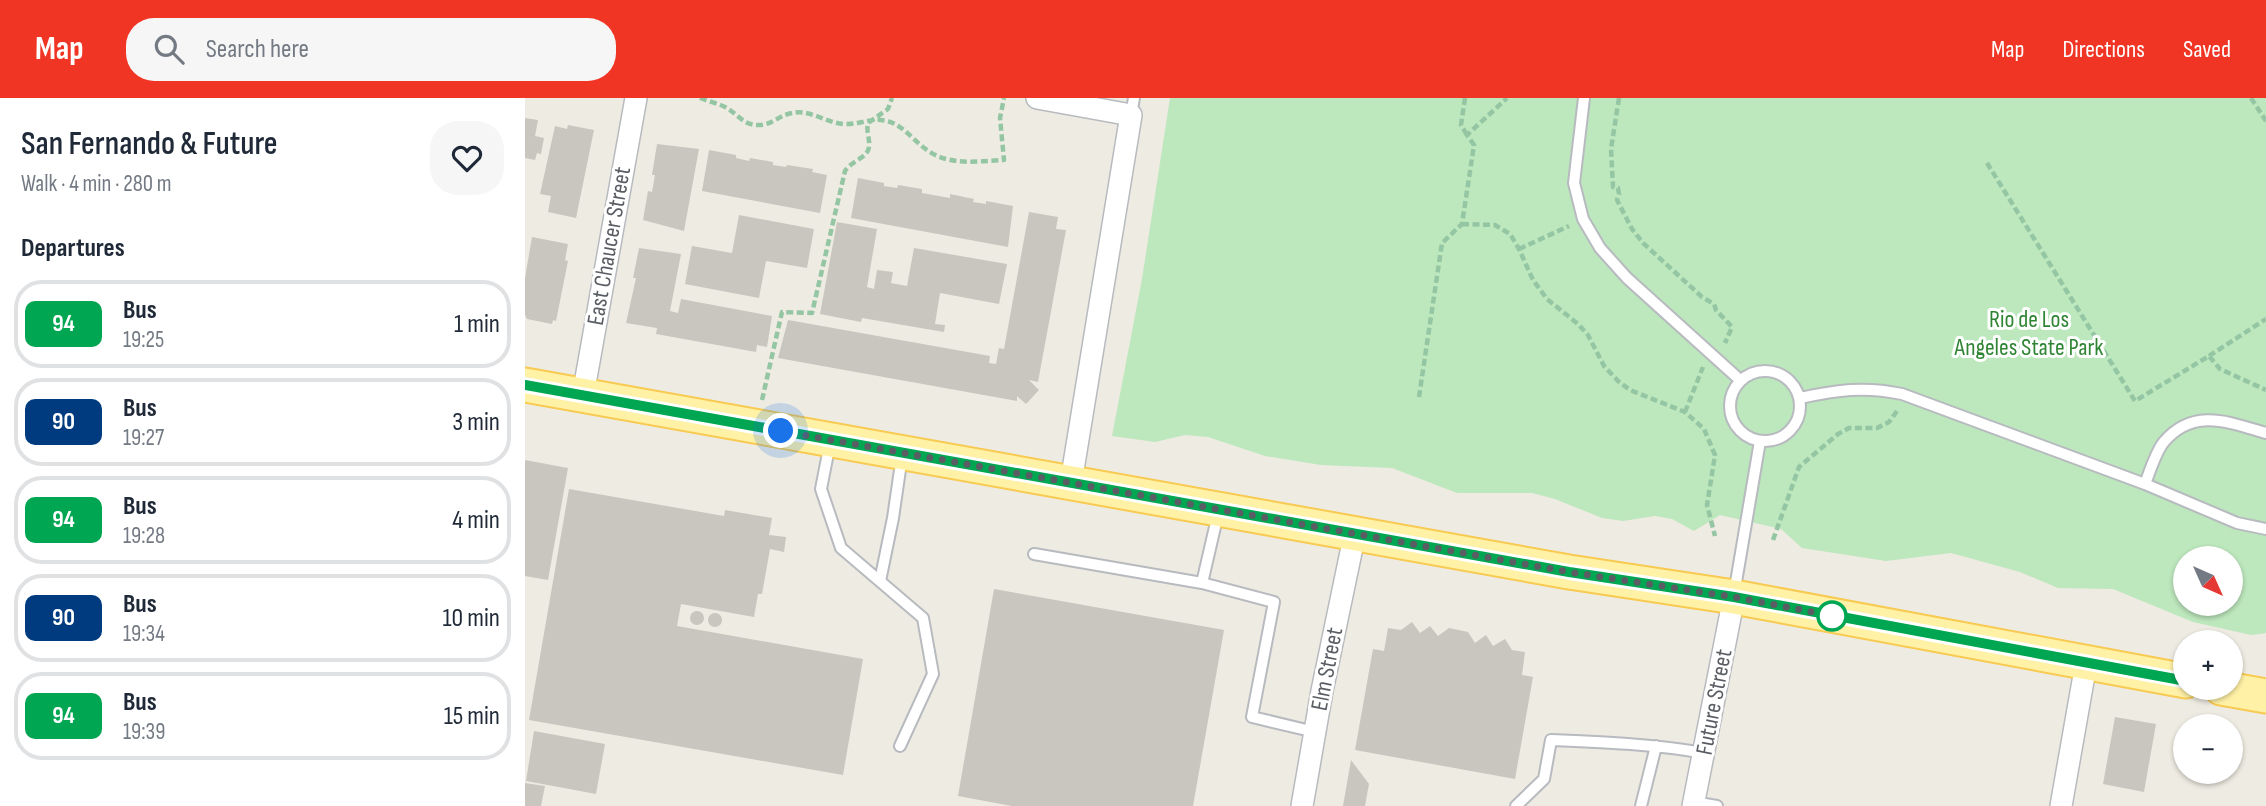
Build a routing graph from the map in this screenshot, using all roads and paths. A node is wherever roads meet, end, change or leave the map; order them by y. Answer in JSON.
{"nodes":[{"id":1,"x":636,"y":98,"type":"edge"},
{"id":2,"x":700,"y":98,"type":"edge"},
{"id":3,"x":893,"y":98,"type":"edge"},
{"id":4,"x":1004,"y":98,"type":"edge"},
{"id":5,"x":1037,"y":98,"type":"edge"},
{"id":6,"x":1465,"y":98,"type":"edge"},
{"id":7,"x":1507,"y":98,"type":"edge"},
{"id":8,"x":1584,"y":98,"type":"edge"},
{"id":9,"x":1619,"y":98,"type":"edge"},
{"id":10,"x":2251,"y":98,"type":"edge"},
{"id":11,"x":1133,"y":106,"type":"edge"},
{"id":12,"x":872,"y":119,"type":"junction"},
{"id":13,"x":2266,"y":121,"type":"edge"},
{"id":14,"x":1467,"y":135,"type":"junction"},
{"id":15,"x":1987,"y":163,"type":"dead end"},
{"id":16,"x":1583,"y":219,"type":"junction"},
{"id":17,"x":1462,"y":224,"type":"junction"},
{"id":18,"x":1519,"y":249,"type":"junction"},
{"id":19,"x":2266,"y":320,"type":"edge"},
{"id":20,"x":1713,"y":356,"type":"junction"},
{"id":21,"x":2209,"y":356,"type":"junction"},
{"id":22,"x":1740,"y":380,"type":"junction"},
{"id":23,"x":525,"y":385,"type":"edge"},
{"id":24,"x":2266,"y":390,"type":"edge"},
{"id":25,"x":583,"y":395,"type":"junction"},
{"id":26,"x":1906,"y":396,"type":"junction"},
{"id":27,"x":1419,"y":397,"type":"dead end"},
{"id":28,"x":1800,"y":398,"type":"junction"},
{"id":29,"x":1685,"y":412,"type":"junction"},
{"id":30,"x":756,"y":427,"type":"junction"},
{"id":31,"x":2266,"y":433,"type":"edge"},
{"id":32,"x":831,"y":440,"type":"junction"},
{"id":33,"x":1760,"y":440,"type":"junction"},
{"id":34,"x":902,"y":453,"type":"junction"},
{"id":35,"x":1071,"y":482,"type":"junction"},
{"id":36,"x":2145,"y":484,"type":"junction"},
{"id":37,"x":1219,"y":511,"type":"junction"},
{"id":38,"x":2266,"y":529,"type":"edge"},
{"id":39,"x":1355,"y":533,"type":"junction"},
{"id":40,"x":1715,"y":536,"type":"dead end"},
{"id":41,"x":1773,"y":540,"type":"dead end"},
{"id":42,"x":1034,"y":554,"type":"dead end"},
{"id":43,"x":880,"y":581,"type":"junction"},
{"id":44,"x":1202,"y":583,"type":"junction"},
{"id":45,"x":1734,"y":597,"type":"junction"},
{"id":46,"x":2086,"y":664,"type":"junction"},
{"id":47,"x":2173,"y":679,"type":"edge"},
{"id":48,"x":2243,"y":692,"type":"edge"},
{"id":49,"x":2266,"y":696,"type":"edge"},
{"id":50,"x":1315,"y":732,"type":"junction"},
{"id":51,"x":900,"y":746,"type":"dead end"},
{"id":52,"x":1657,"y":746,"type":"junction"},
{"id":53,"x":1704,"y":753,"type":"junction"},
{"id":54,"x":1693,"y":804,"type":"edge"},
{"id":55,"x":1302,"y":806,"type":"edge"},
{"id":56,"x":1515,"y":806,"type":"edge"},
{"id":57,"x":1641,"y":806,"type":"edge"},
{"id":58,"x":1717,"y":806,"type":"edge"},
{"id":59,"x":2061,"y":806,"type":"edge"}],
"edges":[{"from":1,"to":25,"type":"street","name":"East Chaucer Street"},
{"from":2,"to":12,"type":"path"},
{"from":3,"to":12,"type":"path"},
{"from":4,"to":12,"type":"path"},
{"from":5,"to":11,"type":"street"},
{"from":6,"to":14,"type":"path"},
{"from":7,"to":14,"type":"path"},
{"from":8,"to":16,"type":"lane"},
{"from":9,"to":20,"type":"path"},
{"from":10,"to":13,"type":"path"},
{"from":11,"to":35,"type":"street"},
{"from":12,"to":30,"type":"path"},
{"from":14,"to":17,"type":"path"},
{"from":15,"to":21,"type":"path"},
{"from":16,"to":18,"type":"path"},
{"from":16,"to":20,"type":"lane"},
{"from":17,"to":18,"type":"path"},
{"from":17,"to":27,"type":"path"},
{"from":18,"to":29,"type":"path"},
{"from":19,"to":21,"type":"path"},
{"from":20,"to":22,"type":"lane"},
{"from":20,"to":29,"type":"path"},
{"from":21,"to":24,"type":"path"},
{"from":22,"to":28,"type":"lane"},
{"from":22,"to":33,"type":"lane"},
{"from":23,"to":25,"type":"main road"},
{"from":25,"to":30,"type":"main road"},
{"from":26,"to":28,"type":"lane"},
{"from":26,"to":36,"type":"lane"},
{"from":26,"to":41,"type":"path"},
{"from":28,"to":33,"type":"lane"},
{"from":29,"to":40,"type":"path"},
{"from":30,"to":32,"type":"main road"},
{"from":31,"to":36,"type":"lane"},
{"from":32,"to":34,"type":"main road"},
{"from":32,"to":43,"type":"lane"},
{"from":33,"to":45,"type":"lane"},
{"from":34,"to":35,"type":"main road"},
{"from":34,"to":43,"type":"lane"},
{"from":35,"to":37,"type":"main road"},
{"from":36,"to":38,"type":"lane"},
{"from":37,"to":39,"type":"main road"},
{"from":37,"to":44,"type":"lane"},
{"from":39,"to":45,"type":"main road"},
{"from":39,"to":50,"type":"street","name":"Elm Street"},
{"from":42,"to":44,"type":"lane"},
{"from":43,"to":51,"type":"lane"},
{"from":44,"to":50,"type":"lane"},
{"from":45,"to":46,"type":"main road"},
{"from":45,"to":53,"type":"street","name":"Future Street"},
{"from":46,"to":47,"type":"main road"},
{"from":46,"to":59,"type":"street"},
{"from":48,"to":49,"type":"main road"},
{"from":50,"to":55,"type":"street","name":"Elm Street"},
{"from":52,"to":53,"type":"lane"},
{"from":52,"to":56,"type":"lane"},
{"from":52,"to":57,"type":"lane"},
{"from":53,"to":54,"type":"street","name":"Future Street"},
{"from":54,"to":58,"type":"lane"}]}
